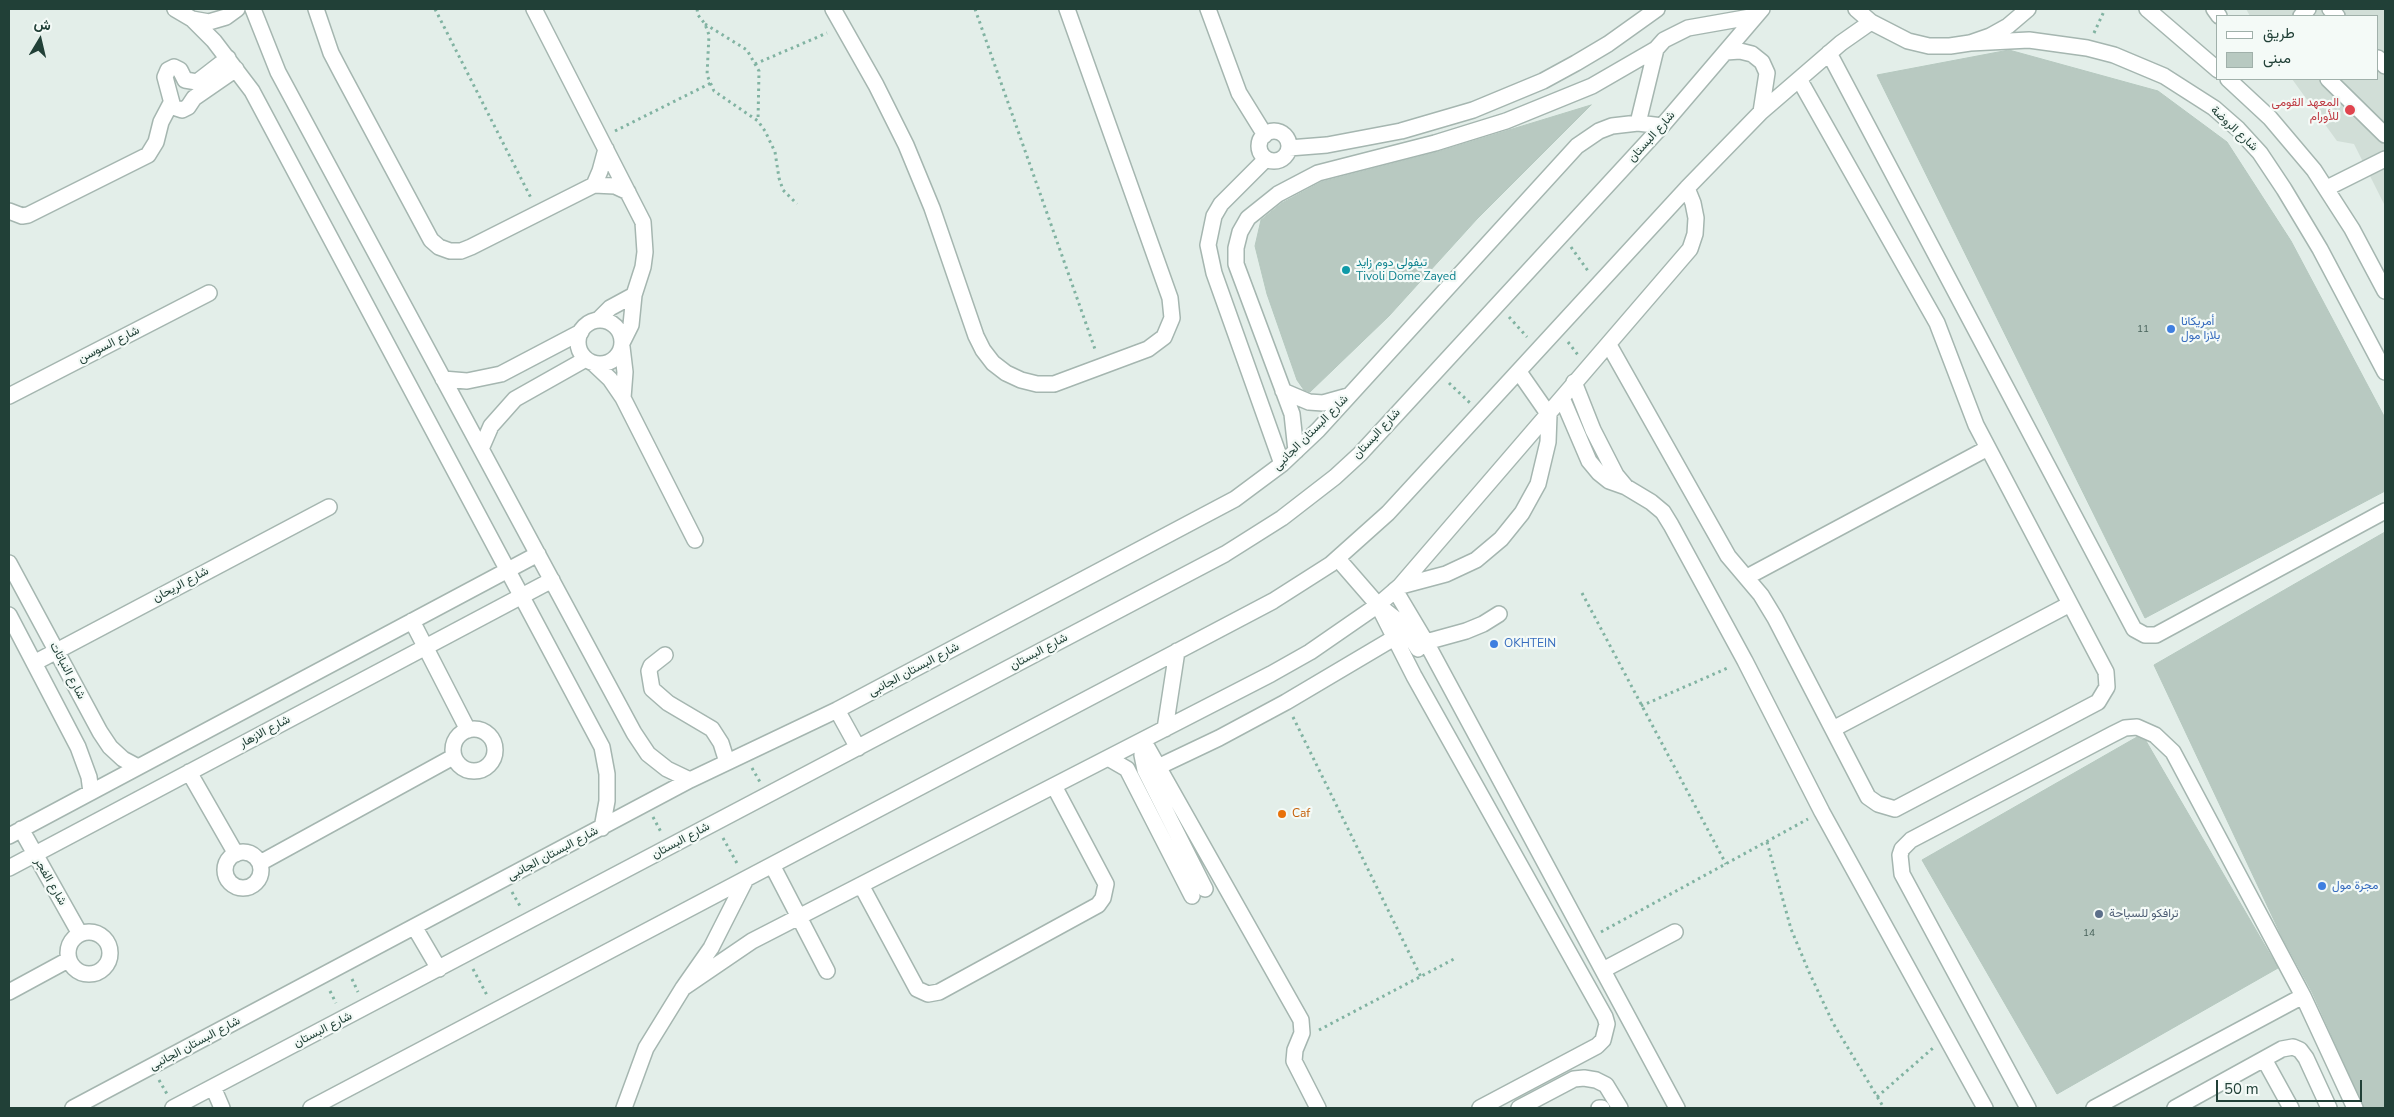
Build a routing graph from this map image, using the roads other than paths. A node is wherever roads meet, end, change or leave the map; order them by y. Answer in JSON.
{"nodes":[{"id":1,"x":175,"y":9,"type":"edge"},
{"id":2,"x":237,"y":9,"type":"edge"},
{"id":3,"x":253,"y":9,"type":"edge"},
{"id":4,"x":316,"y":9,"type":"edge"},
{"id":5,"x":534,"y":9,"type":"edge"},
{"id":6,"x":833,"y":9,"type":"edge"},
{"id":7,"x":1067,"y":9,"type":"edge"},
{"id":8,"x":1208,"y":9,"type":"edge"},
{"id":9,"x":1657,"y":9,"type":"edge"},
{"id":10,"x":1856,"y":9,"type":"edge"},
{"id":11,"x":2028,"y":9,"type":"edge"},
{"id":12,"x":2147,"y":9,"type":"edge"},
{"id":13,"x":1759,"y":13,"type":"edge"},
{"id":14,"x":192,"y":20,"type":"junction"},
{"id":15,"x":1871,"y":22,"type":"junction"},
{"id":16,"x":1970,"y":43,"type":"junction"},
{"id":17,"x":1656,"y":49,"type":"junction"},
{"id":18,"x":1726,"y":52,"type":"junction"},
{"id":19,"x":1829,"y":53,"type":"junction"},
{"id":20,"x":232,"y":63,"type":"junction"},
{"id":21,"x":2216,"y":68,"type":"edge"},
{"id":22,"x":1799,"y":78,"type":"junction"},
{"id":23,"x":2230,"y":80,"type":"edge"},
{"id":24,"x":2329,"y":80,"type":"edge"},
{"id":25,"x":2245,"y":86,"type":"edge"},
{"id":26,"x":171,"y":103,"type":"junction"},
{"id":27,"x":1761,"y":112,"type":"junction"},
{"id":28,"x":1638,"y":122,"type":"junction"},
{"id":29,"x":1662,"y":126,"type":"junction"},
{"id":30,"x":1265,"y":135,"type":"junction"},
{"id":31,"x":2385,"y":135,"type":"edge"},
{"id":32,"x":603,"y":143,"type":"junction"},
{"id":33,"x":1289,"y":148,"type":"junction"},
{"id":34,"x":1266,"y":159,"type":"junction"},
{"id":35,"x":2385,"y":159,"type":"edge"},
{"id":36,"x":594,"y":185,"type":"junction"},
{"id":37,"x":1687,"y":188,"type":"junction"},
{"id":38,"x":2327,"y":188,"type":"junction"},
{"id":39,"x":628,"y":192,"type":"junction"},
{"id":40,"x":9,"y":211,"type":"edge"},
{"id":41,"x":2383,"y":281,"type":"edge"},
{"id":42,"x":209,"y":293,"type":"dead end"},
{"id":43,"x":634,"y":296,"type":"junction"},
{"id":44,"x":598,"y":320,"type":"junction"},
{"id":45,"x":580,"y":332,"type":"junction"},
{"id":46,"x":1609,"y":344,"type":"junction"},
{"id":47,"x":622,"y":345,"type":"junction"},
{"id":48,"x":589,"y":361,"type":"junction"},
{"id":49,"x":1519,"y":372,"type":"junction"},
{"id":50,"x":2385,"y":372,"type":"edge"},
{"id":51,"x":443,"y":378,"type":"junction"},
{"id":52,"x":1574,"y":382,"type":"junction"},
{"id":53,"x":1283,"y":391,"type":"junction"},
{"id":54,"x":1350,"y":395,"type":"junction"},
{"id":55,"x":9,"y":396,"type":"edge"},
{"id":56,"x":623,"y":398,"type":"junction"},
{"id":57,"x":1562,"y":398,"type":"junction"},
{"id":58,"x":1549,"y":415,"type":"junction"},
{"id":59,"x":1988,"y":448,"type":"junction"},
{"id":60,"x":481,"y":449,"type":"junction"},
{"id":61,"x":1296,"y":451,"type":"junction"},
{"id":62,"x":1282,"y":464,"type":"junction"},
{"id":63,"x":1626,"y":487,"type":"junction"},
{"id":64,"x":329,"y":507,"type":"dead end"},
{"id":65,"x":2385,"y":511,"type":"edge"},
{"id":66,"x":695,"y":540,"type":"dead end"},
{"id":67,"x":538,"y":554,"type":"junction"},
{"id":68,"x":1338,"y":559,"type":"junction"},
{"id":69,"x":9,"y":563,"type":"edge"},
{"id":70,"x":508,"y":570,"type":"junction"},
{"id":71,"x":1747,"y":577,"type":"junction"},
{"id":72,"x":552,"y":580,"type":"junction"},
{"id":73,"x":1398,"y":588,"type":"junction"},
{"id":74,"x":521,"y":596,"type":"junction"},
{"id":75,"x":2070,"y":604,"type":"junction"},
{"id":76,"x":1378,"y":605,"type":"junction"},
{"id":77,"x":1499,"y":614,"type":"dead end"},
{"id":78,"x":9,"y":615,"type":"edge"},
{"id":79,"x":412,"y":622,"type":"junction"},
{"id":80,"x":1394,"y":638,"type":"junction"},
{"id":81,"x":1426,"y":642,"type":"junction"},
{"id":82,"x":425,"y":648,"type":"junction"},
{"id":83,"x":1177,"y":651,"type":"junction"},
{"id":84,"x":56,"y":652,"type":"junction"},
{"id":85,"x":665,"y":655,"type":"dead end"},
{"id":86,"x":34,"y":664,"type":"junction"},
{"id":87,"x":838,"y":710,"type":"junction"},
{"id":88,"x":1457,"y":714,"type":"dead end"},
{"id":89,"x":1165,"y":729,"type":"junction"},
{"id":90,"x":1833,"y":729,"type":"junction"},
{"id":91,"x":468,"y":730,"type":"junction"},
{"id":92,"x":1143,"y":740,"type":"junction"},
{"id":93,"x":858,"y":748,"type":"junction"},
{"id":94,"x":453,"y":757,"type":"junction"},
{"id":95,"x":1108,"y":758,"type":"junction"},
{"id":96,"x":727,"y":762,"type":"junction"},
{"id":97,"x":138,"y":767,"type":"junction"},
{"id":98,"x":1158,"y":767,"type":"junction"},
{"id":99,"x":189,"y":772,"type":"junction"},
{"id":100,"x":690,"y":780,"type":"junction"},
{"id":101,"x":1054,"y":786,"type":"junction"},
{"id":102,"x":92,"y":792,"type":"junction"},
{"id":103,"x":602,"y":828,"type":"junction"},
{"id":104,"x":15,"y":833,"type":"edge"},
{"id":105,"x":34,"y":854,"type":"junction"},
{"id":106,"x":236,"y":854,"type":"junction"},
{"id":107,"x":260,"y":863,"type":"junction"},
{"id":108,"x":772,"y":865,"type":"junction"},
{"id":109,"x":9,"y":868,"type":"edge"},
{"id":110,"x":746,"y":879,"type":"junction"},
{"id":111,"x":861,"y":886,"type":"junction"},
{"id":112,"x":799,"y":917,"type":"junction"},
{"id":113,"x":415,"y":928,"type":"junction"},
{"id":114,"x":1675,"y":932,"type":"dead end"},
{"id":115,"x":80,"y":934,"type":"junction"},
{"id":116,"x":68,"y":960,"type":"junction"},
{"id":117,"x":439,"y":969,"type":"junction"},
{"id":118,"x":1603,"y":970,"type":"junction"},
{"id":119,"x":827,"y":971,"type":"dead end"},
{"id":120,"x":683,"y":988,"type":"junction"},
{"id":121,"x":9,"y":992,"type":"edge"},
{"id":122,"x":2303,"y":996,"type":"junction"},
{"id":123,"x":2264,"y":1059,"type":"junction"},
{"id":124,"x":213,"y":1087,"type":"junction"},
{"id":125,"x":74,"y":1108,"type":"edge"},
{"id":126,"x":174,"y":1108,"type":"edge"},
{"id":127,"x":222,"y":1108,"type":"edge"},
{"id":128,"x":311,"y":1108,"type":"edge"},
{"id":129,"x":624,"y":1108,"type":"edge"},
{"id":130,"x":1318,"y":1108,"type":"edge"},
{"id":131,"x":1480,"y":1108,"type":"edge"},
{"id":132,"x":1518,"y":1108,"type":"edge"},
{"id":133,"x":1620,"y":1108,"type":"edge"},
{"id":134,"x":1676,"y":1108,"type":"edge"},
{"id":135,"x":1985,"y":1108,"type":"edge"},
{"id":136,"x":2028,"y":1108,"type":"edge"},
{"id":137,"x":2094,"y":1108,"type":"edge"},
{"id":138,"x":2175,"y":1108,"type":"edge"},
{"id":139,"x":2291,"y":1108,"type":"edge"},
{"id":140,"x":2329,"y":1108,"type":"edge"},
{"id":141,"x":2355,"y":1108,"type":"edge"}],
"edges":[{"from":1,"to":14,"type":"street"},
{"from":2,"to":14,"type":"street"},
{"from":3,"to":51,"type":"street"},
{"from":4,"to":36,"type":"street"},
{"from":5,"to":32,"type":"street"},
{"from":6,"to":7,"type":"street"},
{"from":8,"to":30,"type":"street"},
{"from":9,"to":33,"type":"street"},
{"from":10,"to":15,"type":"street"},
{"from":11,"to":16,"type":"street"},
{"from":12,"to":21,"type":"street"},
{"from":13,"to":17,"type":"street"},
{"from":13,"to":18,"type":"street","name":"شارع البستان"},
{"from":14,"to":20,"type":"street"},
{"from":15,"to":16,"type":"street"},
{"from":15,"to":19,"type":"street"},
{"from":16,"to":50,"type":"street","name":"شارع الروضة"},
{"from":17,"to":28,"type":"street"},
{"from":17,"to":53,"type":"street"},
{"from":18,"to":27,"type":"street"},
{"from":18,"to":29,"type":"street","name":"شارع البستان"},
{"from":19,"to":22,"type":"street"},
{"from":19,"to":65,"type":"street"},
{"from":20,"to":26,"type":"street"},
{"from":20,"to":26,"type":"street"},
{"from":20,"to":70,"type":"street"},
{"from":22,"to":27,"type":"street"},
{"from":22,"to":59,"type":"street"},
{"from":23,"to":25,"type":"street"},
{"from":24,"to":31,"type":"street"},
{"from":25,"to":38,"type":"street"},
{"from":26,"to":40,"type":"street"},
{"from":27,"to":37,"type":"street"},
{"from":28,"to":29,"type":"street","name":"شارع البستان الجانبى"},
{"from":28,"to":54,"type":"street","name":"شارع البستان الجانبى"},
{"from":29,"to":93,"type":"street","name":"شارع البستان"},
{"from":30,"to":33,"type":"street"},
{"from":30,"to":34,"type":"street"},
{"from":32,"to":36,"type":"street"},
{"from":32,"to":39,"type":"street"},
{"from":33,"to":34,"type":"street"},
{"from":34,"to":62,"type":"street"},
{"from":35,"to":38,"type":"street"},
{"from":36,"to":39,"type":"street"},
{"from":37,"to":46,"type":"street"},
{"from":37,"to":49,"type":"street"},
{"from":38,"to":41,"type":"street"},
{"from":39,"to":43,"type":"street"},
{"from":42,"to":55,"type":"street","name":"شارع السوسن"},
{"from":43,"to":44,"type":"street"},
{"from":43,"to":47,"type":"street"},
{"from":44,"to":45,"type":"street"},
{"from":44,"to":47,"type":"street"},
{"from":45,"to":48,"type":"street"},
{"from":45,"to":51,"type":"street"},
{"from":46,"to":52,"type":"street"},
{"from":46,"to":71,"type":"street"},
{"from":47,"to":48,"type":"street"},
{"from":47,"to":56,"type":"street"},
{"from":48,"to":56,"type":"street"},
{"from":48,"to":60,"type":"street"},
{"from":49,"to":58,"type":"street"},
{"from":49,"to":68,"type":"street"},
{"from":51,"to":60,"type":"street"},
{"from":52,"to":57,"type":"street"},
{"from":52,"to":63,"type":"street"},
{"from":53,"to":54,"type":"street"},
{"from":53,"to":61,"type":"street"},
{"from":54,"to":61,"type":"street","name":"شارع البستان الجانبى"},
{"from":56,"to":66,"type":"street"},
{"from":57,"to":58,"type":"street"},
{"from":57,"to":63,"type":"street"},
{"from":58,"to":73,"type":"street"},
{"from":58,"to":73,"type":"street"},
{"from":59,"to":71,"type":"street"},
{"from":59,"to":75,"type":"street"},
{"from":60,"to":67,"type":"street"},
{"from":61,"to":62,"type":"street","name":"شارع البستان الجانبى"},
{"from":62,"to":87,"type":"street","name":"شارع البستان الجانبى"},
{"from":63,"to":135,"type":"street"},
{"from":64,"to":84,"type":"street","name":"شارع الريحان"},
{"from":67,"to":70,"type":"street"},
{"from":67,"to":72,"type":"street"},
{"from":68,"to":76,"type":"street"},
{"from":68,"to":83,"type":"street"},
{"from":69,"to":84,"type":"street","name":"شارع النباتات"},
{"from":70,"to":74,"type":"street"},
{"from":70,"to":79,"type":"street"},
{"from":71,"to":90,"type":"street"},
{"from":72,"to":74,"type":"street","name":"شارع الازهار"},
{"from":72,"to":100,"type":"street"},
{"from":73,"to":76,"type":"street"},
{"from":73,"to":81,"type":"street"},
{"from":74,"to":82,"type":"street","name":"شارع الازهار"},
{"from":74,"to":103,"type":"street"},
{"from":75,"to":90,"type":"street"},
{"from":75,"to":90,"type":"street"},
{"from":76,"to":80,"type":"street"},
{"from":76,"to":88,"type":"street"},
{"from":76,"to":89,"type":"street"},
{"from":77,"to":81,"type":"street"},
{"from":78,"to":86,"type":"street","name":"شارع النباتات"},
{"from":79,"to":82,"type":"street"},
{"from":79,"to":97,"type":"street"},
{"from":80,"to":98,"type":"street"},
{"from":80,"to":131,"type":"street"},
{"from":81,"to":118,"type":"street"},
{"from":82,"to":91,"type":"street"},
{"from":82,"to":99,"type":"street","name":"شارع الازهار"},
{"from":83,"to":89,"type":"street"},
{"from":83,"to":108,"type":"street"},
{"from":84,"to":86,"type":"street","name":"شارع الريحان"},
{"from":84,"to":97,"type":"street","name":"شارع النباتات"},
{"from":85,"to":96,"type":"street"},
{"from":86,"to":102,"type":"street","name":"شارع النباتات"},
{"from":87,"to":93,"type":"street"},
{"from":87,"to":96,"type":"street","name":"شارع البستان الجانبى"},
{"from":89,"to":92,"type":"street"},
{"from":91,"to":94,"type":"street"},
{"from":91,"to":94,"type":"street"},
{"from":92,"to":95,"type":"street"},
{"from":92,"to":95,"type":"street"},
{"from":92,"to":98,"type":"street"},
{"from":93,"to":117,"type":"street","name":"شارع البستان"},
{"from":94,"to":107,"type":"street"},
{"from":95,"to":101,"type":"street"},
{"from":96,"to":100,"type":"street","name":"شارع البستان الجانبى"},
{"from":97,"to":102,"type":"street"},
{"from":98,"to":130,"type":"street"},
{"from":99,"to":105,"type":"street","name":"شارع الازهار"},
{"from":99,"to":106,"type":"street"},
{"from":100,"to":103,"type":"street","name":"شارع البستان الجانبى"},
{"from":101,"to":111,"type":"street"},
{"from":101,"to":111,"type":"street"},
{"from":102,"to":104,"type":"street"},
{"from":103,"to":113,"type":"street","name":"شارع البستان الجانبى"},
{"from":104,"to":105,"type":"street","name":"شارع الفجر"},
{"from":105,"to":109,"type":"street","name":"شارع الازهار"},
{"from":105,"to":115,"type":"street","name":"شارع الفجر"},
{"from":106,"to":107,"type":"street"},
{"from":106,"to":107,"type":"street"},
{"from":108,"to":110,"type":"street"},
{"from":108,"to":112,"type":"street"},
{"from":110,"to":120,"type":"street"},
{"from":110,"to":128,"type":"street"},
{"from":111,"to":112,"type":"street"},
{"from":112,"to":119,"type":"street"},
{"from":112,"to":120,"type":"street"},
{"from":113,"to":117,"type":"street"},
{"from":113,"to":125,"type":"street","name":"شارع البستان الجانبى"},
{"from":114,"to":118,"type":"street"},
{"from":115,"to":116,"type":"street"},
{"from":115,"to":116,"type":"street"},
{"from":116,"to":121,"type":"street"},
{"from":117,"to":124,"type":"street","name":"شارع البستان"},
{"from":118,"to":134,"type":"street"},
{"from":120,"to":129,"type":"street"},
{"from":122,"to":136,"type":"street"},
{"from":122,"to":137,"type":"street"},
{"from":122,"to":141,"type":"street"},
{"from":123,"to":138,"type":"street"},
{"from":123,"to":139,"type":"street"},
{"from":123,"to":140,"type":"street"},
{"from":124,"to":126,"type":"street","name":"شارع البستان"},
{"from":124,"to":127,"type":"street"},
{"from":132,"to":133,"type":"street"}]}
